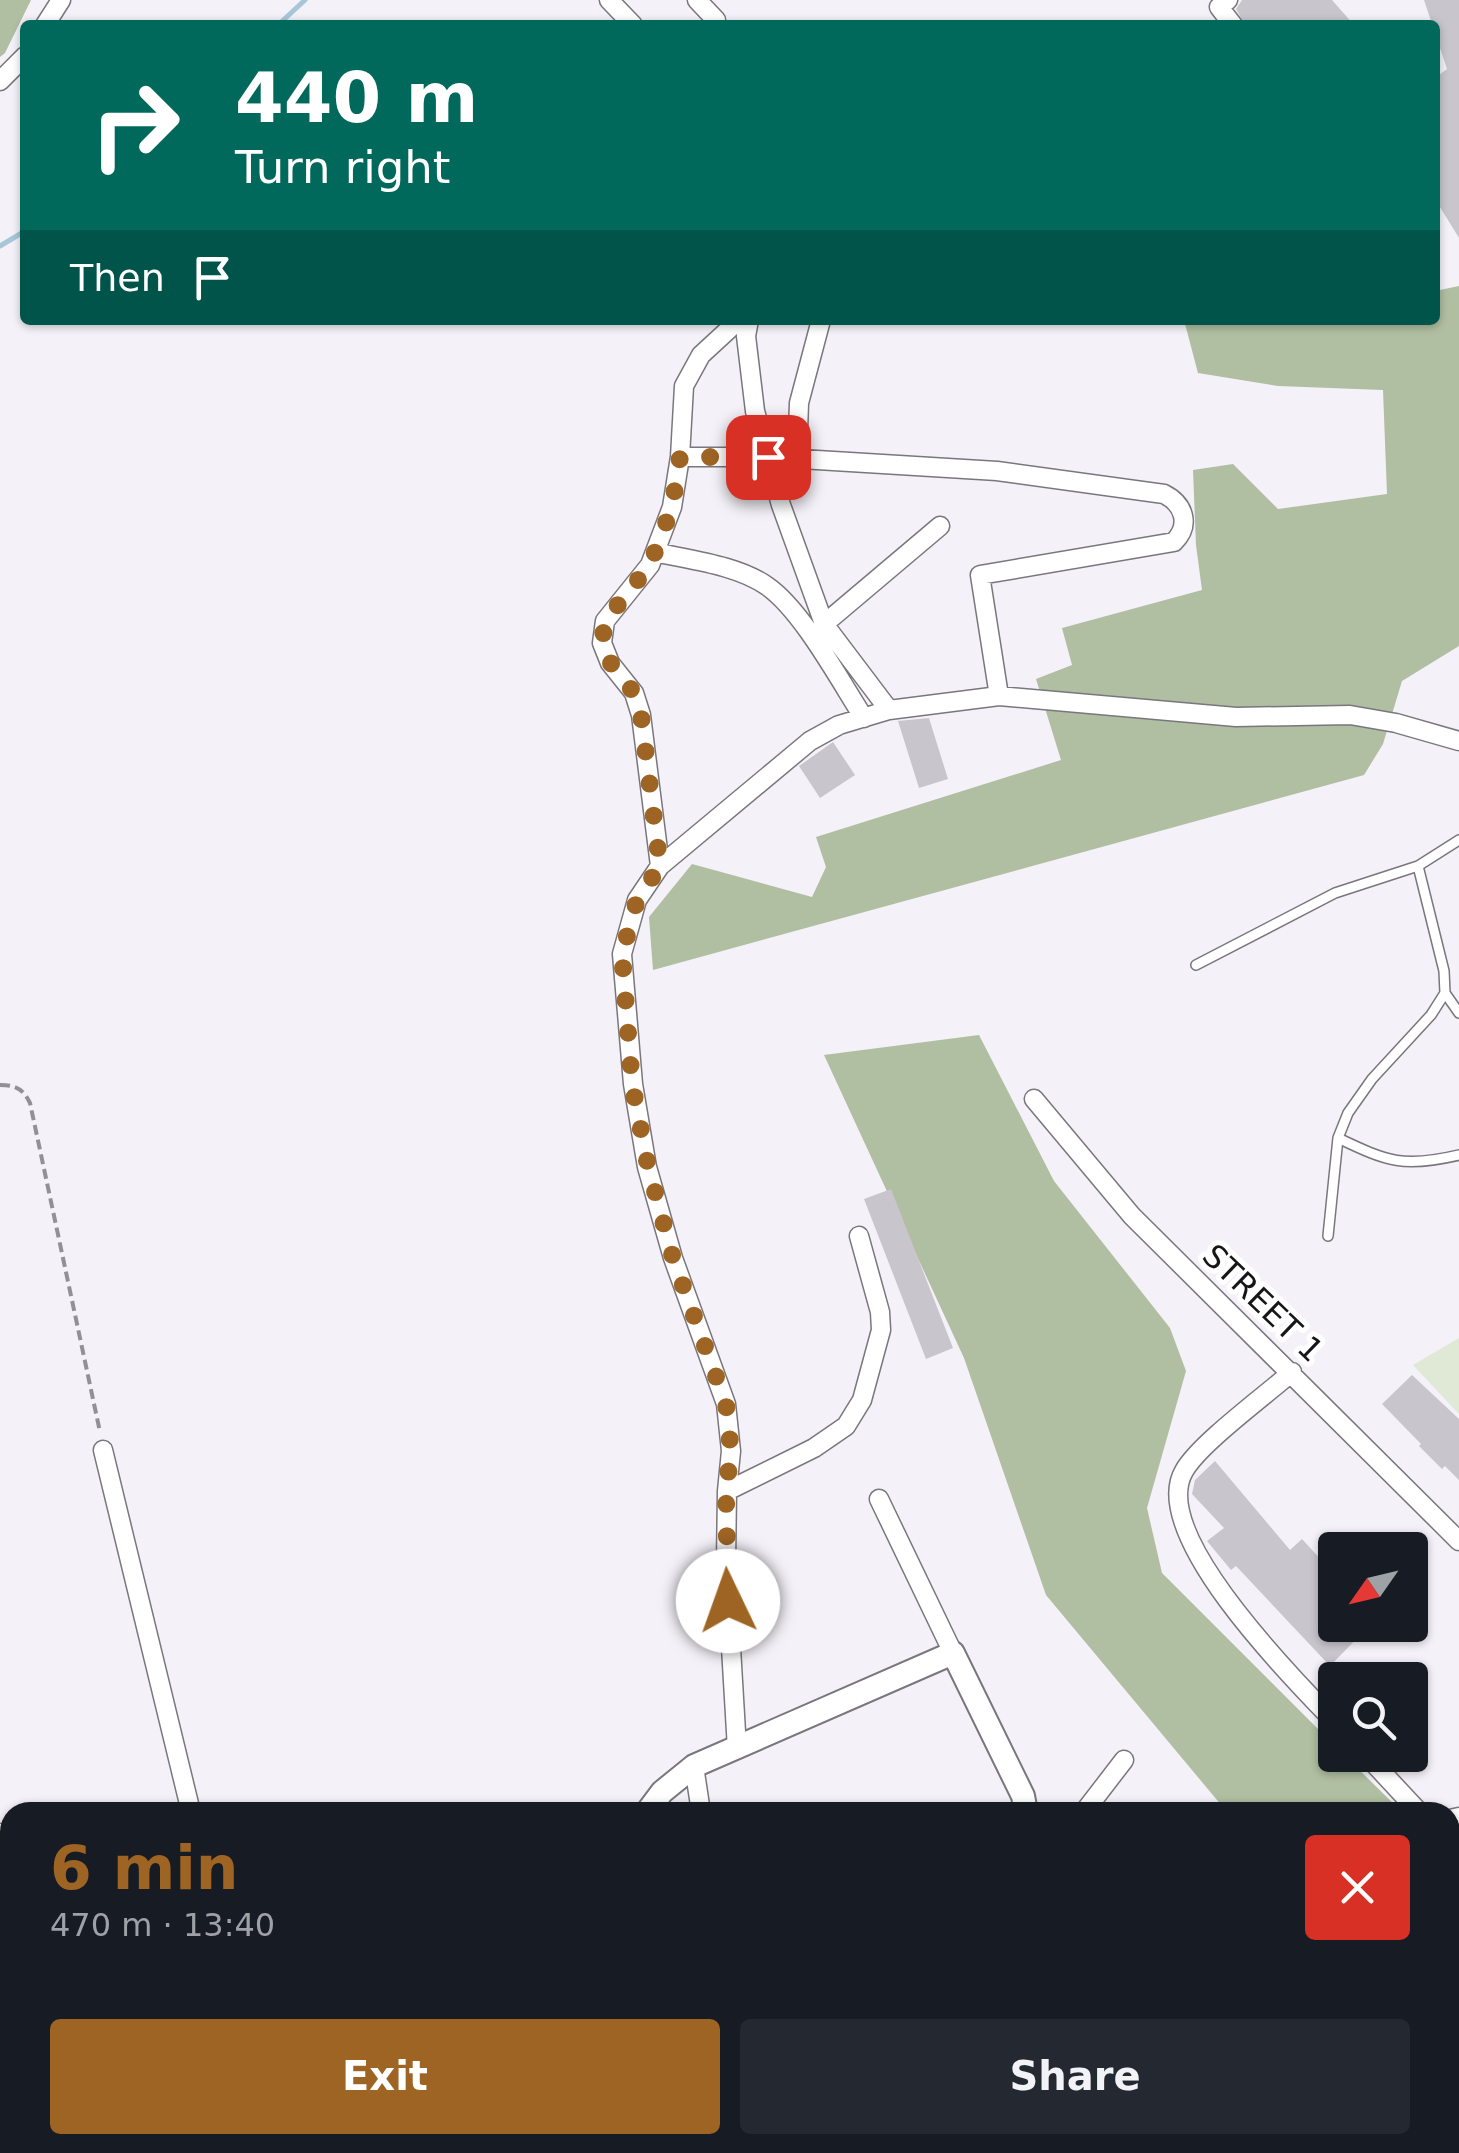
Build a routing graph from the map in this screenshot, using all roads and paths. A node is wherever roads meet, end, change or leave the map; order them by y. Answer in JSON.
{"nodes":[{"id":1,"x":609,"y":0,"type":"edge"},
{"id":2,"x":697,"y":0,"type":"edge"},
{"id":3,"x":1228,"y":0,"type":"edge"},
{"id":4,"x":628,"y":20,"type":"edge"},
{"id":5,"x":716,"y":20,"type":"dead end"},
{"id":6,"x":1229,"y":20,"type":"edge"},
{"id":7,"x":20,"y":61,"type":"edge"},
{"id":8,"x":0,"y":81,"type":"edge"},
{"id":9,"x":734,"y":325,"type":"edge"},
{"id":10,"x":748,"y":325,"type":"edge"},
{"id":11,"x":819,"y":325,"type":"edge"},
{"id":12,"x":680,"y":457,"type":"junction"},
{"id":13,"x":768,"y":457,"type":"junction"},
{"id":14,"x":797,"y":459,"type":"junction"},
{"id":15,"x":940,"y":526,"type":"dead end"},
{"id":16,"x":655,"y":552,"type":"junction"},
{"id":17,"x":824,"y":624,"type":"junction"},
{"id":18,"x":999,"y":696,"type":"junction"},
{"id":19,"x":889,"y":710,"type":"junction"},
{"id":20,"x":864,"y":718,"type":"junction"},
{"id":21,"x":1459,"y":741,"type":"edge"},
{"id":22,"x":1459,"y":840,"type":"edge"},
{"id":23,"x":660,"y":866,"type":"junction"},
{"id":24,"x":1418,"y":866,"type":"junction"},
{"id":25,"x":1196,"y":965,"type":"dead end"},
{"id":26,"x":1445,"y":992,"type":"junction"},
{"id":27,"x":1459,"y":1013,"type":"edge"},
{"id":28,"x":0,"y":1085,"type":"edge"},
{"id":29,"x":1034,"y":1100,"type":"dead end"},
{"id":30,"x":1338,"y":1138,"type":"junction"},
{"id":31,"x":1459,"y":1155,"type":"edge"},
{"id":32,"x":859,"y":1236,"type":"dead end"},
{"id":33,"x":1328,"y":1236,"type":"dead end"},
{"id":34,"x":1292,"y":1372,"type":"junction"},
{"id":35,"x":103,"y":1450,"type":"joint"},
{"id":36,"x":726,"y":1491,"type":"junction"},
{"id":37,"x":879,"y":1500,"type":"dead end"},
{"id":38,"x":1459,"y":1541,"type":"edge"},
{"id":39,"x":953,"y":1653,"type":"junction"},
{"id":40,"x":1318,"y":1705,"type":"edge"},
{"id":41,"x":737,"y":1748,"type":"junction"},
{"id":42,"x":1124,"y":1760,"type":"dead end"},
{"id":43,"x":694,"y":1766,"type":"junction"},
{"id":44,"x":1382,"y":1772,"type":"edge"},
{"id":45,"x":189,"y":1802,"type":"edge"},
{"id":46,"x":654,"y":1802,"type":"edge"},
{"id":47,"x":699,"y":1802,"type":"edge"},
{"id":48,"x":1023,"y":1802,"type":"edge"},
{"id":49,"x":1092,"y":1802,"type":"edge"},
{"id":50,"x":1410,"y":1802,"type":"edge"}],
"edges":[{"from":1,"to":4,"type":"street"},
{"from":2,"to":5,"type":"street"},
{"from":3,"to":6,"type":"street"},
{"from":7,"to":8,"type":"street"},
{"from":9,"to":12,"type":"street"},
{"from":10,"to":13,"type":"street"},
{"from":11,"to":14,"type":"street"},
{"from":12,"to":13,"type":"street"},
{"from":12,"to":16,"type":"street"},
{"from":13,"to":14,"type":"street"},
{"from":13,"to":17,"type":"street"},
{"from":14,"to":18,"type":"street"},
{"from":15,"to":17,"type":"street"},
{"from":16,"to":20,"type":"street"},
{"from":16,"to":23,"type":"street"},
{"from":17,"to":19,"type":"street"},
{"from":18,"to":19,"type":"street"},
{"from":18,"to":21,"type":"street"},
{"from":19,"to":20,"type":"street"},
{"from":20,"to":23,"type":"street"},
{"from":22,"to":24,"type":"lane"},
{"from":23,"to":36,"type":"street"},
{"from":24,"to":25,"type":"lane"},
{"from":24,"to":26,"type":"lane"},
{"from":26,"to":27,"type":"lane"},
{"from":26,"to":30,"type":"lane"},
{"from":28,"to":35,"type":"path"},
{"from":29,"to":34,"type":"street","name":"STREET 1"},
{"from":30,"to":31,"type":"lane"},
{"from":30,"to":33,"type":"lane"},
{"from":32,"to":36,"type":"street"},
{"from":34,"to":38,"type":"street","name":"STREET 1"},
{"from":34,"to":40,"type":"street"},
{"from":35,"to":45,"type":"street"},
{"from":36,"to":41,"type":"street"},
{"from":37,"to":39,"type":"street"},
{"from":39,"to":41,"type":"street"},
{"from":39,"to":48,"type":"street"},
{"from":41,"to":43,"type":"street"},
{"from":42,"to":49,"type":"street"},
{"from":43,"to":46,"type":"street"},
{"from":43,"to":47,"type":"street"},
{"from":44,"to":50,"type":"street"}]}
